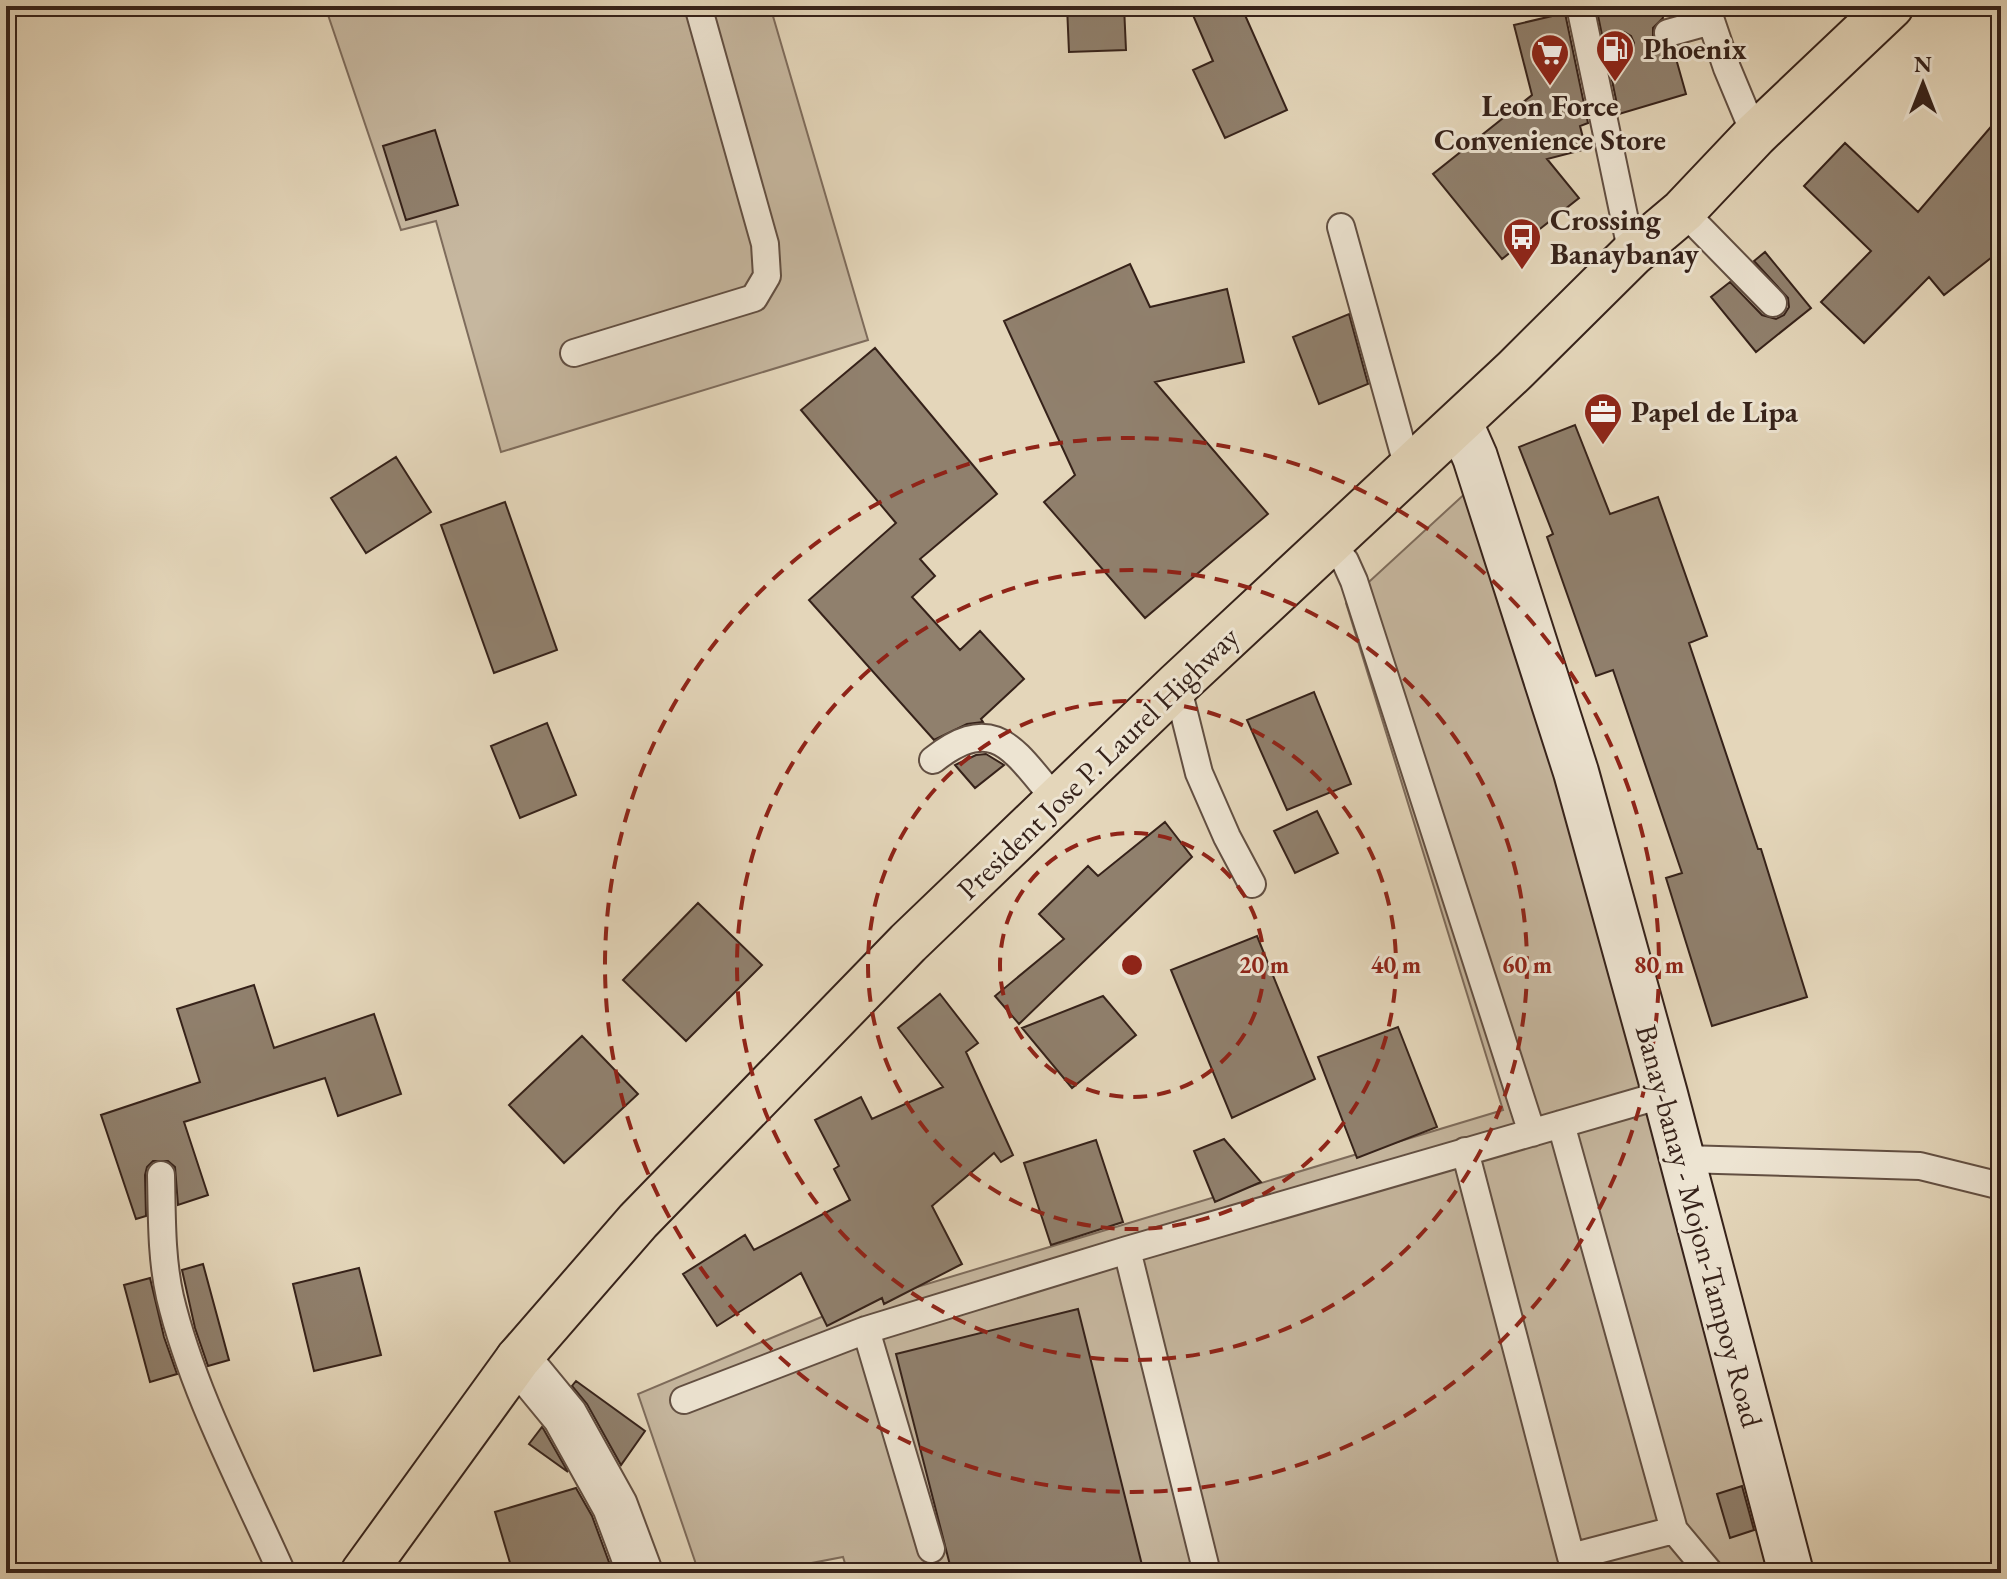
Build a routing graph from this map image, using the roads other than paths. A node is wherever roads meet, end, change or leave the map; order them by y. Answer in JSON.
{"nodes":[{"id":1,"x":698,"y":6,"type":"edge"},
{"id":2,"x":1580,"y":6,"type":"edge"},
{"id":3,"x":1891,"y":6,"type":"edge"},
{"id":4,"x":1708,"y":14,"type":"edge"},
{"id":5,"x":1668,"y":33,"type":"dead end"},
{"id":6,"x":1619,"y":47,"type":"dead end"},
{"id":7,"x":1591,"y":55,"type":"junction"},
{"id":8,"x":1755,"y":135,"type":"junction"},
{"id":9,"x":1683,"y":211,"type":"junction"},
{"id":10,"x":1341,"y":227,"type":"dead end"},
{"id":11,"x":1632,"y":254,"type":"junction"},
{"id":12,"x":1773,"y":303,"type":"dead end"},
{"id":13,"x":574,"y":353,"type":"dead end"},
{"id":14,"x":1460,"y":423,"type":"junction"},
{"id":15,"x":1408,"y":468,"type":"junction"},
{"id":16,"x":1331,"y":545,"type":"junction"},
{"id":17,"x":1177,"y":685,"type":"junction"},
{"id":18,"x":933,"y":760,"type":"dead end"},
{"id":19,"x":1057,"y":801,"type":"junction"},
{"id":20,"x":1252,"y":884,"type":"dead end"},
{"id":21,"x":1665,"y":1094,"type":"junction"},
{"id":22,"x":1561,"y":1124,"type":"junction"},
{"id":23,"x":1532,"y":1133,"type":"junction"},
{"id":24,"x":1465,"y":1151,"type":"junction"},
{"id":25,"x":1683,"y":1159,"type":"junction"},
{"id":26,"x":161,"y":1175,"type":"dead end"},
{"id":27,"x":2001,"y":1186,"type":"edge"},
{"id":28,"x":1127,"y":1250,"type":"junction"},
{"id":29,"x":866,"y":1330,"type":"junction"},
{"id":30,"x":518,"y":1359,"type":"junction"},
{"id":31,"x":684,"y":1400,"type":"dead end"},
{"id":32,"x":1674,"y":1530,"type":"junction"},
{"id":33,"x":931,"y":1549,"type":"dead end"},
{"id":34,"x":282,"y":1573,"type":"edge"},
{"id":35,"x":363,"y":1573,"type":"edge"},
{"id":36,"x":640,"y":1573,"type":"edge"},
{"id":37,"x":1207,"y":1573,"type":"edge"},
{"id":38,"x":1710,"y":1573,"type":"edge"},
{"id":39,"x":1791,"y":1573,"type":"edge"}],
"edges":[{"from":1,"to":13,"type":"lane"},
{"from":2,"to":7,"type":"lane"},
{"from":3,"to":8,"type":"highway","name":"President Jose P. Laurel Highway"},
{"from":4,"to":5,"type":"lane"},
{"from":4,"to":8,"type":"lane"},
{"from":6,"to":7,"type":"lane"},
{"from":7,"to":11,"type":"lane"},
{"from":8,"to":9,"type":"highway","name":"President Jose P. Laurel Highway"},
{"from":9,"to":11,"type":"highway","name":"President Jose P. Laurel Highway"},
{"from":9,"to":12,"type":"lane"},
{"from":10,"to":15,"type":"lane"},
{"from":11,"to":14,"type":"highway","name":"President Jose P. Laurel Highway"},
{"from":14,"to":15,"type":"highway","name":"President Jose P. Laurel Highway"},
{"from":14,"to":21,"type":"street","name":"Banay-banay - Mojon-Tampoy Road"},
{"from":15,"to":16,"type":"highway","name":"President Jose P. Laurel Highway"},
{"from":16,"to":17,"type":"highway","name":"President Jose P. Laurel Highway"},
{"from":16,"to":23,"type":"lane"},
{"from":17,"to":19,"type":"highway","name":"President Jose P. Laurel Highway"},
{"from":17,"to":20,"type":"lane"},
{"from":18,"to":19,"type":"lane"},
{"from":19,"to":30,"type":"highway","name":"President Jose P. Laurel Highway"},
{"from":21,"to":22,"type":"lane"},
{"from":21,"to":25,"type":"street","name":"Banay-banay - Mojon-Tampoy Road"},
{"from":22,"to":23,"type":"lane"},
{"from":22,"to":32,"type":"lane"},
{"from":23,"to":24,"type":"lane"},
{"from":24,"to":28,"type":"lane"},
{"from":24,"to":32,"type":"lane"},
{"from":25,"to":27,"type":"lane"},
{"from":25,"to":39,"type":"street","name":"Banay-banay - Mojon-Tampoy Road"},
{"from":26,"to":34,"type":"lane"},
{"from":28,"to":29,"type":"lane"},
{"from":28,"to":37,"type":"lane"},
{"from":29,"to":31,"type":"lane"},
{"from":29,"to":33,"type":"lane"},
{"from":30,"to":35,"type":"highway","name":"President Jose P. Laurel Highway"},
{"from":30,"to":36,"type":"street"},
{"from":32,"to":38,"type":"lane"}]}
